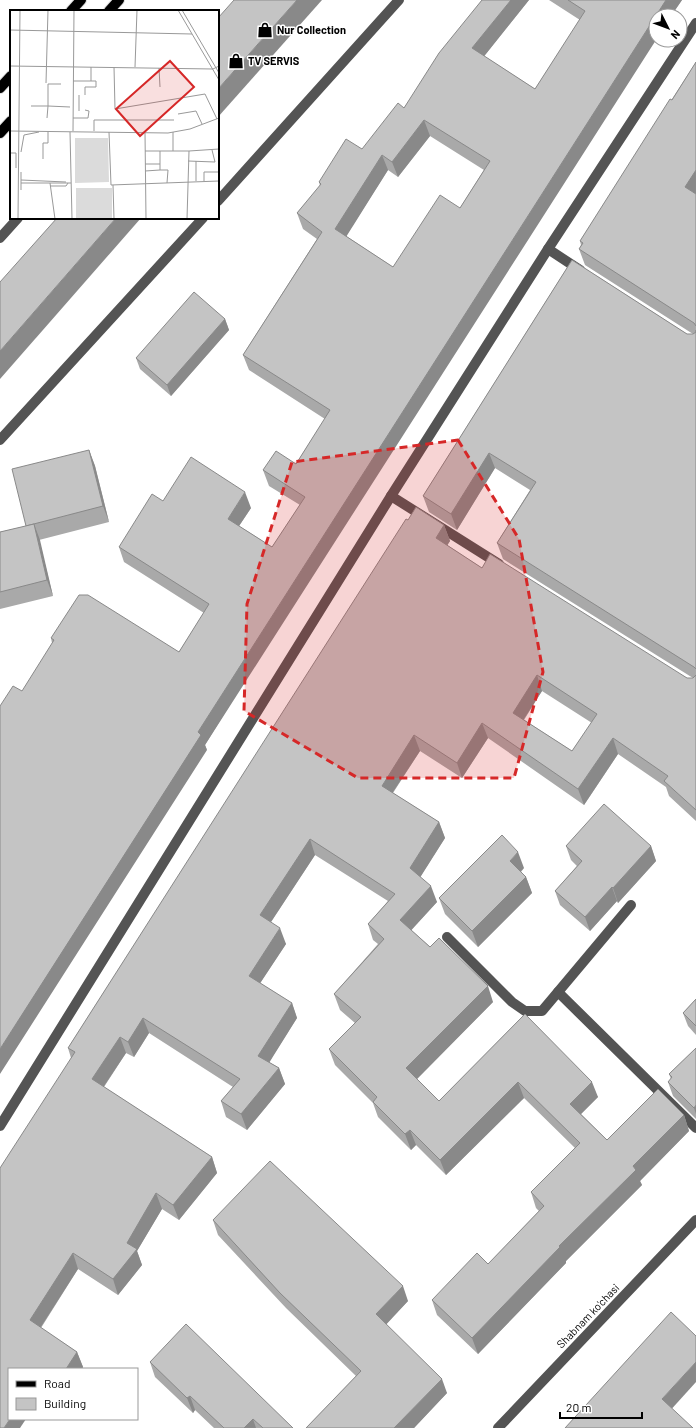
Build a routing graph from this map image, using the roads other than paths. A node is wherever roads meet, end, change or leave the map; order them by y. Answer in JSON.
{"nodes":[{"id":1,"x":81,"y":0,"type":"edge"},
{"id":2,"x":119,"y":0,"type":"edge"},
{"id":3,"x":399,"y":0,"type":"edge"},
{"id":4,"x":72,"y":10,"type":"edge"},
{"id":5,"x":110,"y":10,"type":"edge"},
{"id":6,"x":696,"y":23,"type":"edge"},
{"id":7,"x":10,"y":77,"type":"edge"},
{"id":8,"x":0,"y":88,"type":"edge"},
{"id":9,"x":10,"y":122,"type":"edge"},
{"id":10,"x":0,"y":133,"type":"edge"},
{"id":11,"x":219,"y":201,"type":"edge"},
{"id":12,"x":17,"y":219,"type":"edge"},
{"id":13,"x":201,"y":219,"type":"edge"},
{"id":14,"x":0,"y":238,"type":"edge"},
{"id":15,"x":548,"y":249,"type":"junction"},
{"id":16,"x":589,"y":275,"type":"edge"},
{"id":17,"x":0,"y":440,"type":"edge"},
{"id":18,"x":391,"y":496,"type":"junction"},
{"id":19,"x":510,"y":571,"type":"edge"},
{"id":20,"x":631,"y":905,"type":"dead end"},
{"id":21,"x":447,"y":937,"type":"dead end"},
{"id":22,"x":558,"y":992,"type":"junction"},
{"id":23,"x":0,"y":1126,"type":"edge"},
{"id":24,"x":696,"y":1128,"type":"edge"},
{"id":25,"x":696,"y":1220,"type":"edge"},
{"id":26,"x":498,"y":1428,"type":"edge"}],
"edges":[{"from":1,"to":4,"type":"main road"},
{"from":2,"to":5,"type":"main road"},
{"from":3,"to":11,"type":"street"},
{"from":6,"to":15,"type":"street"},
{"from":7,"to":8,"type":"main road"},
{"from":9,"to":10,"type":"main road"},
{"from":12,"to":14,"type":"street"},
{"from":13,"to":17,"type":"street"},
{"from":15,"to":16,"type":"street"},
{"from":15,"to":18,"type":"street"},
{"from":18,"to":19,"type":"street"},
{"from":18,"to":23,"type":"street"},
{"from":20,"to":22,"type":"street"},
{"from":21,"to":22,"type":"street"},
{"from":22,"to":24,"type":"street"},
{"from":25,"to":26,"type":"street","name":"Shabnam ko'chasi"}]}
